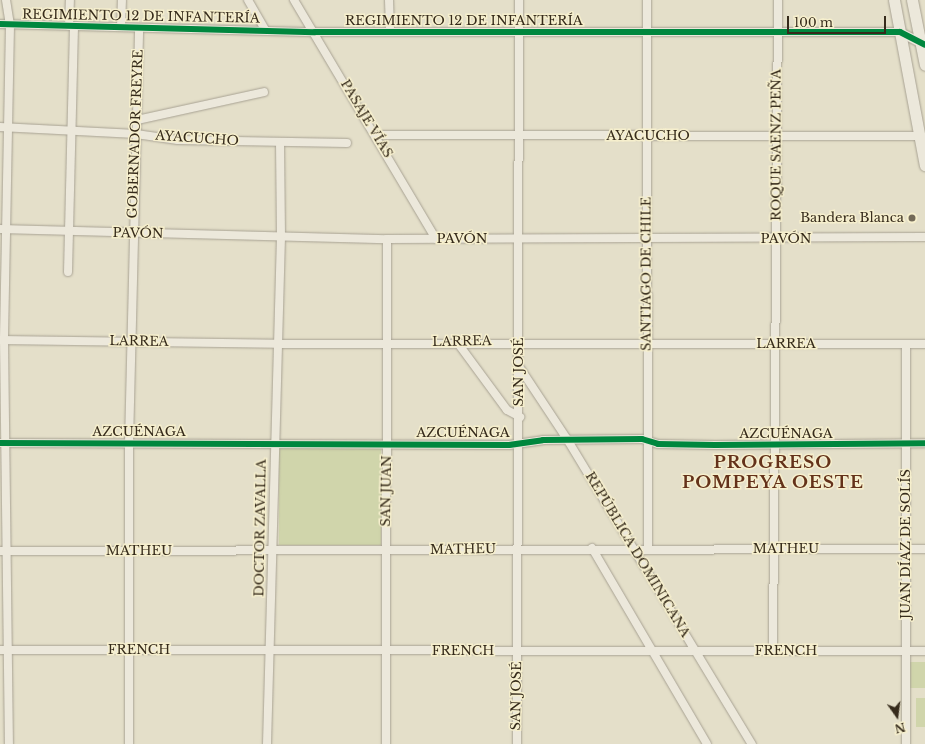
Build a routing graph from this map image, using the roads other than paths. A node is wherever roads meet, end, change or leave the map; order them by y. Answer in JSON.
{"nodes":[{"id":1,"x":6,"y":0,"type":"edge"},
{"id":2,"x":70,"y":0,"type":"edge"},
{"id":3,"x":122,"y":0,"type":"edge"},
{"id":4,"x":248,"y":0,"type":"edge"},
{"id":5,"x":294,"y":0,"type":"edge"},
{"id":6,"x":390,"y":0,"type":"edge"},
{"id":7,"x":519,"y":0,"type":"edge"},
{"id":8,"x":647,"y":0,"type":"edge"},
{"id":9,"x":778,"y":0,"type":"edge"},
{"id":10,"x":894,"y":0,"type":"edge"},
{"id":11,"x":912,"y":0,"type":"edge"},
{"id":12,"x":0,"y":24,"type":"edge"},
{"id":13,"x":10,"y":24,"type":"junction"},
{"id":14,"x":71,"y":26,"type":"junction"},
{"id":15,"x":121,"y":27,"type":"junction"},
{"id":16,"x":139,"y":28,"type":"junction"},
{"id":17,"x":265,"y":30,"type":"junction"},
{"id":18,"x":315,"y":32,"type":"junction"},
{"id":19,"x":390,"y":32,"type":"junction"},
{"id":20,"x":519,"y":32,"type":"junction"},
{"id":21,"x":648,"y":32,"type":"junction"},
{"id":22,"x":778,"y":32,"type":"junction"},
{"id":23,"x":900,"y":32,"type":"junction"},
{"id":24,"x":923,"y":45,"type":"edge"},
{"id":25,"x":925,"y":65,"type":"edge"},
{"id":26,"x":264,"y":92,"type":"dead end"},
{"id":27,"x":137,"y":120,"type":"junction"},
{"id":28,"x":3,"y":127,"type":"edge"},
{"id":29,"x":70,"y":129,"type":"junction"},
{"id":30,"x":136,"y":134,"type":"junction"},
{"id":31,"x":376,"y":135,"type":"junction"},
{"id":32,"x":519,"y":136,"type":"junction"},
{"id":33,"x":647,"y":136,"type":"junction"},
{"id":34,"x":920,"y":136,"type":"junction"},
{"id":35,"x":777,"y":137,"type":"junction"},
{"id":36,"x":347,"y":143,"type":"dead end"},
{"id":37,"x":280,"y":144,"type":"junction"},
{"id":38,"x":925,"y":165,"type":"edge"},
{"id":39,"x":3,"y":229,"type":"edge"},
{"id":40,"x":68,"y":232,"type":"junction"},
{"id":41,"x":132,"y":234,"type":"junction"},
{"id":42,"x":281,"y":237,"type":"junction"},
{"id":43,"x":925,"y":237,"type":"edge"},
{"id":44,"x":518,"y":238,"type":"junction"},
{"id":45,"x":387,"y":239,"type":"junction"},
{"id":46,"x":436,"y":239,"type":"junction"},
{"id":47,"x":647,"y":239,"type":"junction"},
{"id":48,"x":777,"y":239,"type":"junction"},
{"id":49,"x":68,"y":272,"type":"dead end"},
{"id":50,"x":2,"y":340,"type":"edge"},
{"id":51,"x":131,"y":342,"type":"junction"},
{"id":52,"x":457,"y":342,"type":"junction"},
{"id":53,"x":519,"y":342,"type":"junction"},
{"id":54,"x":389,"y":343,"type":"junction"},
{"id":55,"x":647,"y":343,"type":"junction"},
{"id":56,"x":277,"y":344,"type":"junction"},
{"id":57,"x":777,"y":344,"type":"junction"},
{"id":58,"x":906,"y":344,"type":"junction"},
{"id":59,"x":925,"y":344,"type":"edge"},
{"id":60,"x":519,"y":367,"type":"junction"},
{"id":61,"x":520,"y":417,"type":"junction"},
{"id":62,"x":567,"y":439,"type":"junction"},
{"id":63,"x":649,"y":441,"type":"junction"},
{"id":64,"x":3,"y":443,"type":"edge"},
{"id":65,"x":129,"y":443,"type":"junction"},
{"id":66,"x":274,"y":443,"type":"junction"},
{"id":67,"x":520,"y":443,"type":"junction"},
{"id":68,"x":906,"y":443,"type":"junction"},
{"id":69,"x":925,"y":443,"type":"edge"},
{"id":70,"x":388,"y":444,"type":"junction"},
{"id":71,"x":776,"y":445,"type":"junction"},
{"id":72,"x":592,"y":548,"type":"junction"},
{"id":73,"x":632,"y":548,"type":"junction"},
{"id":74,"x":648,"y":548,"type":"junction"},
{"id":75,"x":774,"y":549,"type":"junction"},
{"id":76,"x":906,"y":549,"type":"junction"},
{"id":77,"x":925,"y":549,"type":"edge"},
{"id":78,"x":517,"y":550,"type":"junction"},
{"id":79,"x":3,"y":551,"type":"edge"},
{"id":80,"x":272,"y":551,"type":"junction"},
{"id":81,"x":129,"y":552,"type":"junction"},
{"id":82,"x":387,"y":552,"type":"junction"},
{"id":83,"x":4,"y":650,"type":"edge"},
{"id":84,"x":130,"y":650,"type":"junction"},
{"id":85,"x":695,"y":650,"type":"junction"},
{"id":86,"x":773,"y":650,"type":"junction"},
{"id":87,"x":270,"y":651,"type":"junction"},
{"id":88,"x":386,"y":651,"type":"junction"},
{"id":89,"x":651,"y":651,"type":"junction"},
{"id":90,"x":906,"y":651,"type":"junction"},
{"id":91,"x":518,"y":652,"type":"junction"},
{"id":92,"x":925,"y":652,"type":"edge"},
{"id":93,"x":9,"y":744,"type":"edge"},
{"id":94,"x":129,"y":744,"type":"edge"},
{"id":95,"x":267,"y":744,"type":"edge"},
{"id":96,"x":386,"y":744,"type":"edge"},
{"id":97,"x":517,"y":744,"type":"edge"},
{"id":98,"x":707,"y":744,"type":"edge"},
{"id":99,"x":752,"y":744,"type":"edge"},
{"id":100,"x":906,"y":744,"type":"edge"}],
"edges":[{"from":1,"to":13,"type":"street"},
{"from":2,"to":14,"type":"street"},
{"from":3,"to":15,"type":"street"},
{"from":4,"to":17,"type":"street"},
{"from":5,"to":18,"type":"street","name":"PASAJE VÍAS"},
{"from":6,"to":19,"type":"street"},
{"from":7,"to":20,"type":"street","name":"SAN JOSÉ"},
{"from":8,"to":21,"type":"street","name":"SANTIAGO DE CHILE"},
{"from":9,"to":22,"type":"street","name":"ROQUE SAENZ PEÑA"},
{"from":10,"to":23,"type":"main road"},
{"from":11,"to":24,"type":"main road"},
{"from":12,"to":13,"type":"street","name":"REGIMIENTO 12 DE INFANTERÍA"},
{"from":13,"to":14,"type":"street","name":"REGIMIENTO 12 DE INFANTERÍA"},
{"from":13,"to":28,"type":"street"},
{"from":14,"to":15,"type":"street","name":"REGIMIENTO 12 DE INFANTERÍA"},
{"from":14,"to":29,"type":"street"},
{"from":15,"to":16,"type":"street","name":"REGIMIENTO 12 DE INFANTERÍA"},
{"from":16,"to":17,"type":"street","name":"REGIMIENTO 12 DE INFANTERÍA"},
{"from":16,"to":27,"type":"street","name":"GOBERNADOR FREYRE"},
{"from":17,"to":18,"type":"street","name":"REGIMIENTO 12 DE INFANTERÍA"},
{"from":18,"to":19,"type":"street","name":"REGIMIENTO 12 DE INFANTERÍA"},
{"from":18,"to":31,"type":"street","name":"PASAJE VÍAS"},
{"from":19,"to":20,"type":"street","name":"REGIMIENTO 12 DE INFANTERÍA"},
{"from":20,"to":21,"type":"street","name":"REGIMIENTO 12 DE INFANTERÍA"},
{"from":20,"to":32,"type":"street","name":"SAN JOSÉ"},
{"from":21,"to":22,"type":"street","name":"REGIMIENTO 12 DE INFANTERÍA"},
{"from":21,"to":33,"type":"street","name":"SANTIAGO DE CHILE"},
{"from":22,"to":23,"type":"street","name":"REGIMIENTO 12 DE INFANTERÍA"},
{"from":22,"to":35,"type":"street","name":"ROQUE SAENZ PEÑA"},
{"from":23,"to":24,"type":"street"},
{"from":23,"to":34,"type":"main road"},
{"from":24,"to":25,"type":"main road"},
{"from":26,"to":27,"type":"street"},
{"from":27,"to":30,"type":"street","name":"GOBERNADOR FREYRE"},
{"from":28,"to":29,"type":"street","name":"AYACUCHO"},
{"from":28,"to":39,"type":"street"},
{"from":29,"to":30,"type":"street","name":"AYACUCHO"},
{"from":29,"to":40,"type":"street"},
{"from":30,"to":37,"type":"street","name":"AYACUCHO"},
{"from":30,"to":41,"type":"street","name":"GOBERNADOR FREYRE"},
{"from":31,"to":32,"type":"street","name":"AYACUCHO"},
{"from":31,"to":46,"type":"street","name":"PASAJE VÍAS"},
{"from":32,"to":33,"type":"street","name":"AYACUCHO"},
{"from":32,"to":44,"type":"street","name":"SAN JOSÉ"},
{"from":33,"to":35,"type":"street","name":"AYACUCHO"},
{"from":33,"to":47,"type":"street","name":"SANTIAGO DE CHILE"},
{"from":34,"to":35,"type":"street","name":"AYACUCHO"},
{"from":34,"to":38,"type":"main road"},
{"from":35,"to":48,"type":"street","name":"ROQUE SAENZ PEÑA"},
{"from":36,"to":37,"type":"street","name":"AYACUCHO"},
{"from":37,"to":42,"type":"street","name":"DOCTOR ZAVALLA"},
{"from":39,"to":40,"type":"street","name":"PAVÓN"},
{"from":39,"to":50,"type":"street"},
{"from":40,"to":41,"type":"street","name":"PAVÓN"},
{"from":40,"to":49,"type":"street"},
{"from":41,"to":42,"type":"street","name":"PAVÓN"},
{"from":41,"to":51,"type":"street","name":"GOBERNADOR FREYRE"},
{"from":42,"to":45,"type":"street","name":"PAVÓN"},
{"from":42,"to":56,"type":"street","name":"DOCTOR ZAVALLA"},
{"from":43,"to":48,"type":"street","name":"PAVÓN"},
{"from":44,"to":46,"type":"street","name":"PAVÓN"},
{"from":44,"to":47,"type":"street","name":"PAVÓN"},
{"from":44,"to":53,"type":"street","name":"SAN JOSÉ"},
{"from":45,"to":46,"type":"street","name":"PAVÓN"},
{"from":45,"to":54,"type":"street","name":"SAN JUAN"},
{"from":47,"to":48,"type":"street","name":"PAVÓN"},
{"from":47,"to":55,"type":"street","name":"SANTIAGO DE CHILE"},
{"from":48,"to":57,"type":"street","name":"ROQUE SAENZ PEÑA"},
{"from":50,"to":51,"type":"street","name":"LARREA"},
{"from":50,"to":64,"type":"street"},
{"from":51,"to":56,"type":"street","name":"LARREA"},
{"from":51,"to":65,"type":"street","name":"GOBERNADOR FREYRE"},
{"from":52,"to":53,"type":"street","name":"LARREA"},
{"from":52,"to":54,"type":"street","name":"LARREA"},
{"from":52,"to":61,"type":"street"},
{"from":53,"to":55,"type":"street","name":"LARREA"},
{"from":53,"to":60,"type":"street","name":"SAN JOSÉ"},
{"from":54,"to":56,"type":"street","name":"LARREA"},
{"from":54,"to":70,"type":"street","name":"SAN JUAN"},
{"from":55,"to":57,"type":"street","name":"LARREA"},
{"from":55,"to":63,"type":"street","name":"SANTIAGO DE CHILE"},
{"from":56,"to":66,"type":"street","name":"DOCTOR ZAVALLA"},
{"from":57,"to":58,"type":"street","name":"LARREA"},
{"from":57,"to":71,"type":"street","name":"ROQUE SAENZ PEÑA"},
{"from":58,"to":59,"type":"street","name":"LARREA"},
{"from":58,"to":68,"type":"street","name":"JUAN DÍAZ DE SOLÍS"},
{"from":60,"to":61,"type":"street","name":"SAN JOSÉ"},
{"from":60,"to":62,"type":"street","name":"REPÚBLICA DOMINICANA"},
{"from":61,"to":67,"type":"street","name":"SAN JOSÉ"},
{"from":62,"to":63,"type":"street","name":"AZCUÉNAGA"},
{"from":62,"to":67,"type":"street","name":"AZCUÉNAGA"},
{"from":62,"to":73,"type":"street","name":"REPÚBLICA DOMINICANA"},
{"from":63,"to":71,"type":"street","name":"AZCUÉNAGA"},
{"from":63,"to":74,"type":"street","name":"SANTIAGO DE CHILE"},
{"from":64,"to":65,"type":"street","name":"AZCUÉNAGA"},
{"from":64,"to":79,"type":"street"},
{"from":65,"to":66,"type":"street","name":"AZCUÉNAGA"},
{"from":65,"to":81,"type":"street","name":"GOBERNADOR FREYRE"},
{"from":66,"to":70,"type":"street","name":"AZCUÉNAGA"},
{"from":66,"to":80,"type":"street","name":"DOCTOR ZAVALLA"},
{"from":67,"to":70,"type":"street","name":"AZCUÉNAGA"},
{"from":67,"to":78,"type":"street","name":"SAN JOSÉ"},
{"from":68,"to":69,"type":"street","name":"AZCUÉNAGA"},
{"from":68,"to":71,"type":"street","name":"AZCUÉNAGA"},
{"from":68,"to":76,"type":"street","name":"JUAN DÍAZ DE SOLÍS"},
{"from":70,"to":82,"type":"street","name":"SAN JUAN"},
{"from":71,"to":75,"type":"street","name":"ROQUE SAENZ PEÑA"},
{"from":72,"to":73,"type":"street","name":"MATHEU"},
{"from":72,"to":78,"type":"street","name":"MATHEU"},
{"from":72,"to":89,"type":"street"},
{"from":73,"to":74,"type":"street","name":"MATHEU"},
{"from":73,"to":85,"type":"street","name":"REPÚBLICA DOMINICANA"},
{"from":74,"to":75,"type":"street","name":"MATHEU"},
{"from":75,"to":76,"type":"street","name":"MATHEU"},
{"from":75,"to":86,"type":"street","name":"ROQUE SAENZ PEÑA"},
{"from":76,"to":77,"type":"street","name":"MATHEU"},
{"from":76,"to":90,"type":"street","name":"JUAN DÍAZ DE SOLÍS"},
{"from":78,"to":82,"type":"street","name":"MATHEU"},
{"from":78,"to":91,"type":"street","name":"SAN JOSÉ"},
{"from":79,"to":81,"type":"street","name":"MATHEU"},
{"from":79,"to":83,"type":"street"},
{"from":80,"to":81,"type":"street","name":"MATHEU"},
{"from":80,"to":82,"type":"street","name":"MATHEU"},
{"from":80,"to":87,"type":"street","name":"DOCTOR ZAVALLA"},
{"from":81,"to":84,"type":"street","name":"GOBERNADOR FREYRE"},
{"from":82,"to":88,"type":"street","name":"SAN JUAN"},
{"from":83,"to":84,"type":"street","name":"FRENCH"},
{"from":83,"to":93,"type":"street"},
{"from":84,"to":87,"type":"street","name":"FRENCH"},
{"from":84,"to":94,"type":"street","name":"GOBERNADOR FREYRE"},
{"from":85,"to":86,"type":"street","name":"FRENCH"},
{"from":85,"to":89,"type":"street","name":"FRENCH"},
{"from":85,"to":99,"type":"street","name":"REPÚBLICA DOMINICANA"},
{"from":86,"to":90,"type":"street","name":"FRENCH"},
{"from":87,"to":88,"type":"street","name":"FRENCH"},
{"from":87,"to":95,"type":"street","name":"DOCTOR ZAVALLA"},
{"from":88,"to":91,"type":"street","name":"FRENCH"},
{"from":88,"to":96,"type":"street","name":"SAN JUAN"},
{"from":89,"to":91,"type":"street","name":"FRENCH"},
{"from":89,"to":98,"type":"street"},
{"from":90,"to":92,"type":"street","name":"FRENCH"},
{"from":90,"to":100,"type":"street","name":"JUAN DÍAZ DE SOLÍS"},
{"from":91,"to":97,"type":"street","name":"SAN JOSÉ"}]}
